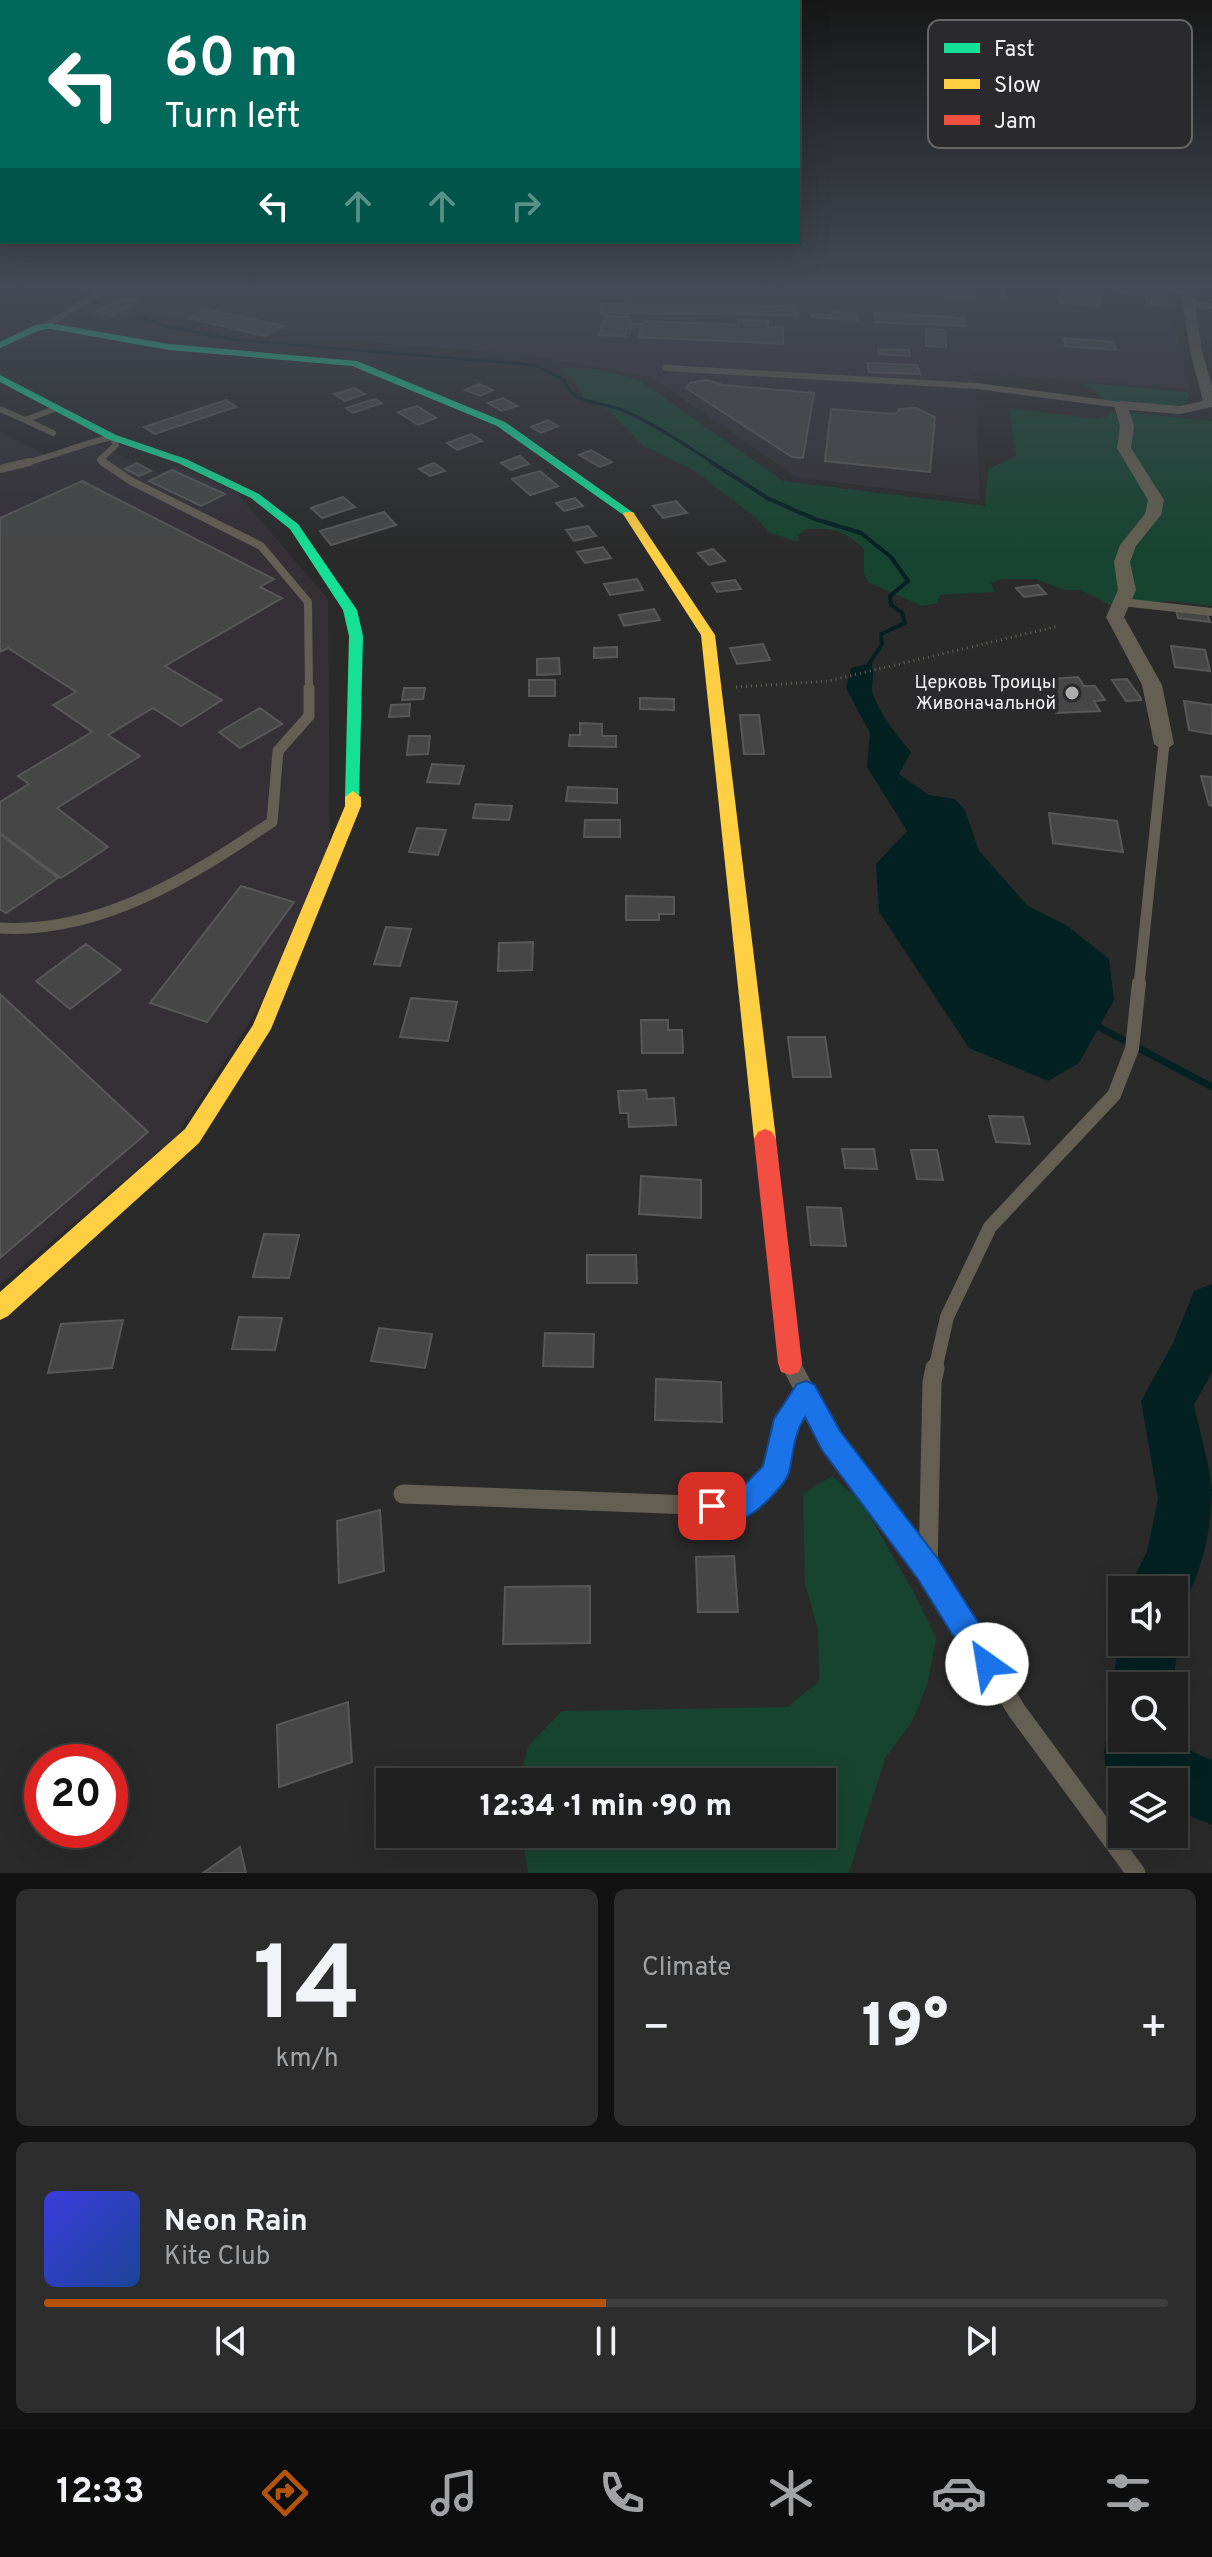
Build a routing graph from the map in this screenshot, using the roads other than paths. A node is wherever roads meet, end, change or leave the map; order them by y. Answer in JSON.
{"nodes":[{"id":1,"x":389,"y":377,"type":"edge"},
{"id":2,"x":829,"y":377,"type":"edge"},
{"id":3,"x":1204,"y":377,"type":"edge"},
{"id":4,"x":0,"y":378,"type":"edge"},
{"id":5,"x":1121,"y":405,"type":"junction"},
{"id":6,"x":1210,"y":405,"type":"edge"},
{"id":7,"x":57,"y":408,"type":"junction"},
{"id":8,"x":0,"y":409,"type":"edge"},
{"id":9,"x":25,"y":420,"type":"junction"},
{"id":10,"x":53,"y":433,"type":"dead end"},
{"id":11,"x":112,"y":437,"type":"junction"},
{"id":12,"x":0,"y":469,"type":"edge"},
{"id":13,"x":1122,"y":602,"type":"junction"},
{"id":14,"x":1212,"y":612,"type":"edge"},
{"id":15,"x":1164,"y":744,"type":"joint"},
{"id":16,"x":0,"y":928,"type":"edge"},
{"id":17,"x":0,"y":1308,"type":"edge"},
{"id":18,"x":790,"y":1363,"type":"joint"},
{"id":19,"x":806,"y":1393,"type":"junction"},
{"id":20,"x":403,"y":1494,"type":"dead end"},
{"id":21,"x":928,"y":1569,"type":"junction"},
{"id":22,"x":1136,"y":1873,"type":"edge"}],
"edges":[{"from":1,"to":18,"type":"street"},
{"from":2,"to":5,"type":"lane"},
{"from":3,"to":6,"type":"street"},
{"from":4,"to":7,"type":"street"},
{"from":5,"to":6,"type":"street"},
{"from":5,"to":13,"type":"street"},
{"from":7,"to":9,"type":"lane"},
{"from":7,"to":11,"type":"street"},
{"from":8,"to":9,"type":"lane"},
{"from":9,"to":10,"type":"lane"},
{"from":11,"to":12,"type":"lane"},
{"from":11,"to":16,"type":"lane"},
{"from":11,"to":17,"type":"street"},
{"from":13,"to":14,"type":"lane"},
{"from":13,"to":15,"type":"street"},
{"from":15,"to":21,"type":"lane"},
{"from":18,"to":19,"type":"lane"},
{"from":19,"to":20,"type":"lane"},
{"from":19,"to":21,"type":"lane"},
{"from":21,"to":22,"type":"lane"}]}
